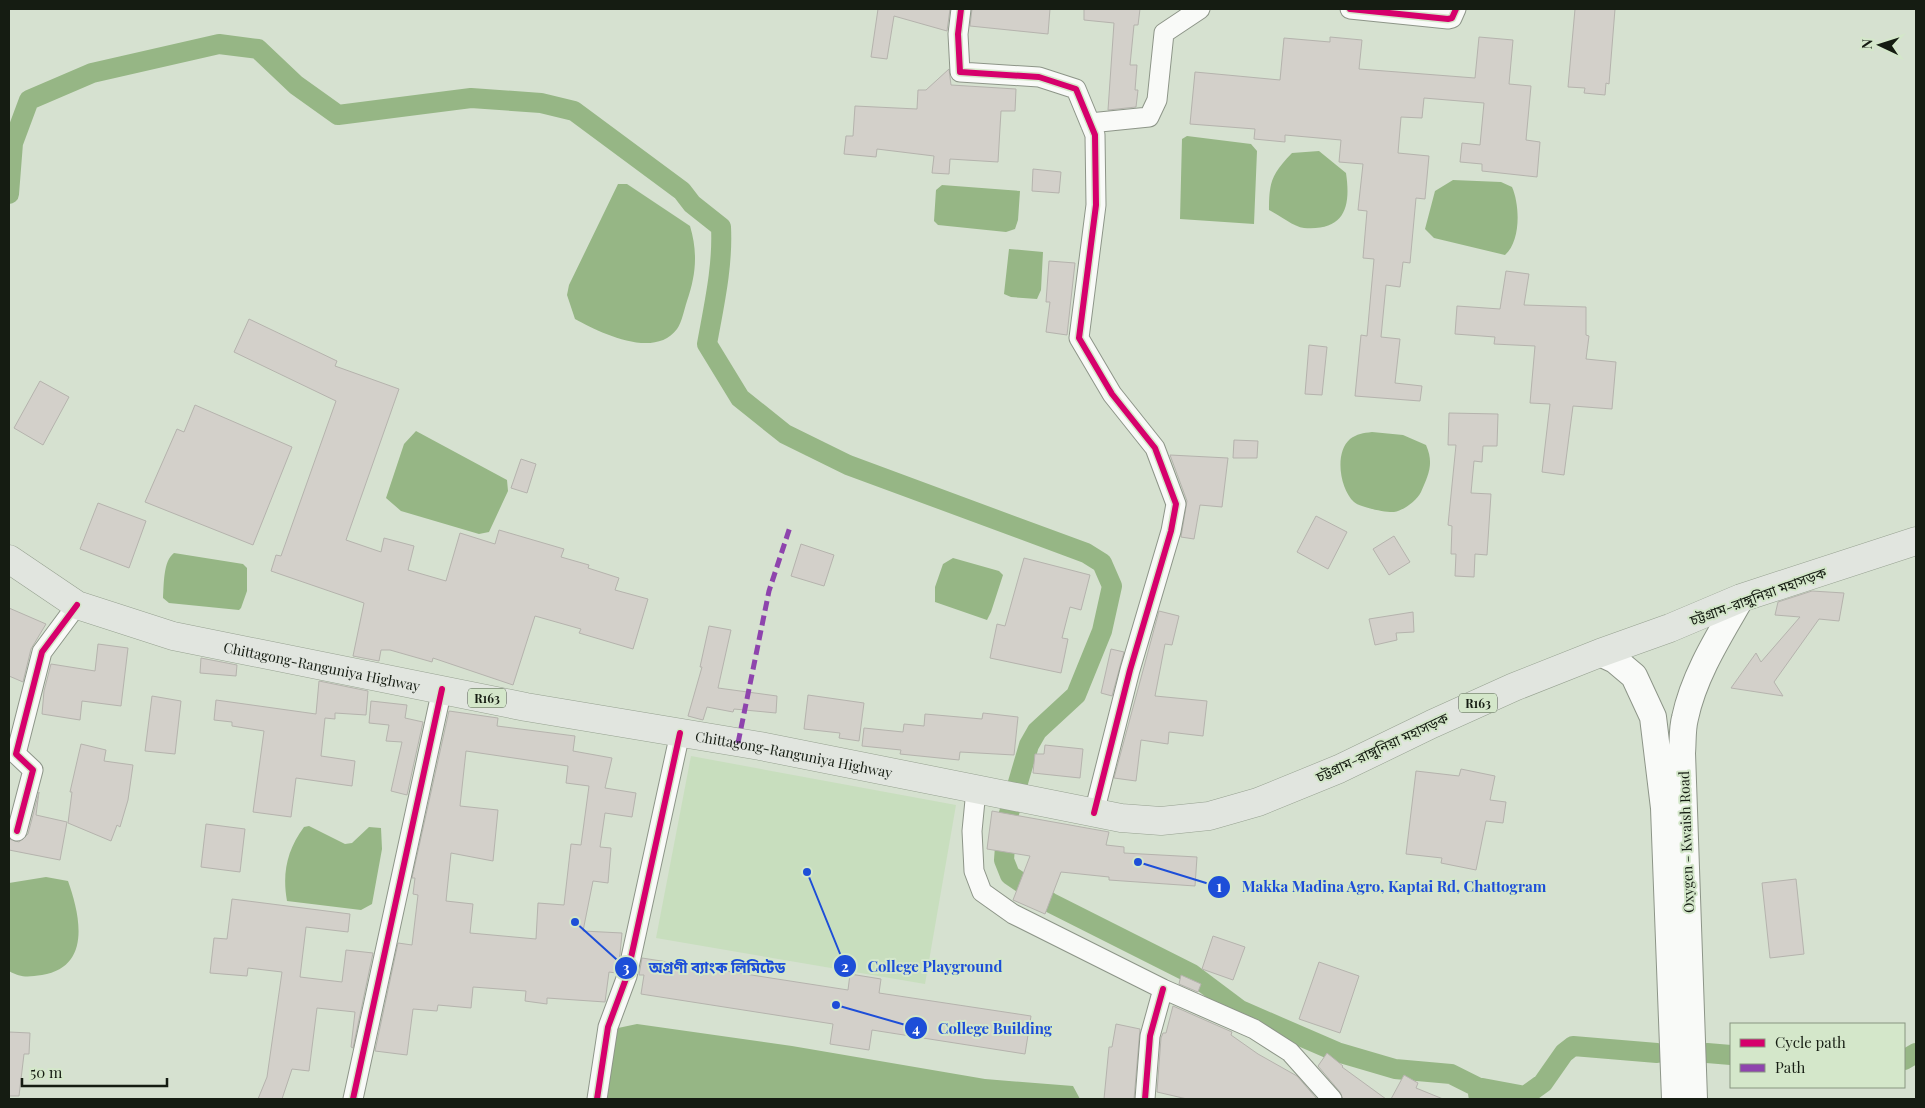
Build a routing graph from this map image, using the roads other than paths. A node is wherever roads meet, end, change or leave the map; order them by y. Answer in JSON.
{"nodes":[{"id":1,"x":961,"y":9,"type":"edge"},
{"id":2,"x":1200,"y":9,"type":"edge"},
{"id":3,"x":1350,"y":9,"type":"edge"},
{"id":4,"x":1456,"y":9,"type":"edge"},
{"id":5,"x":1090,"y":123,"type":"junction"},
{"id":6,"x":1916,"y":541,"type":"edge"},
{"id":7,"x":9,"y":559,"type":"edge"},
{"id":8,"x":1741,"y":598,"type":"junction"},
{"id":9,"x":77,"y":605,"type":"junction"},
{"id":10,"x":1600,"y":653,"type":"junction"},
{"id":11,"x":442,"y":689,"type":"junction"},
{"id":12,"x":680,"y":733,"type":"junction"},
{"id":13,"x":979,"y":790,"type":"junction"},
{"id":14,"x":1035,"y":802,"type":"joint"},
{"id":15,"x":1094,"y":813,"type":"junction"},
{"id":16,"x":17,"y":831,"type":"dead end"},
{"id":17,"x":1163,"y":989,"type":"junction"},
{"id":18,"x":353,"y":1099,"type":"edge"},
{"id":19,"x":597,"y":1099,"type":"edge"},
{"id":20,"x":1145,"y":1099,"type":"edge"},
{"id":21,"x":1332,"y":1099,"type":"edge"},
{"id":22,"x":1675,"y":1099,"type":"edge"},
{"id":23,"x":1694,"y":1099,"type":"edge"}],
"edges":[{"from":1,"to":5,"type":"street"},
{"from":2,"to":5,"type":"street"},
{"from":3,"to":4,"type":"street"},
{"from":5,"to":15,"type":"street"},
{"from":6,"to":8,"type":"main road","name":"চট্টগ্রাম-রাঙ্গুনিয়া মহাসড়ক","number":"R163"},
{"from":7,"to":9,"type":"main road","name":"Chittagong-Ranguniya Highway","number":"R163"},
{"from":8,"to":10,"type":"main road","name":"চট্টগ্রাম-রাঙ্গুনিয়া মহাসড়ক","number":"R163"},
{"from":8,"to":23,"type":"main road","name":"Oxygen - Kwaish Road"},
{"from":9,"to":11,"type":"main road","name":"Chittagong-Ranguniya Highway","number":"R163"},
{"from":9,"to":16,"type":"street"},
{"from":10,"to":15,"type":"main road","name":"চট্টগ্রাম-রাঙ্গুনিয়া মহাসড়ক","number":"R163"},
{"from":10,"to":22,"type":"main road","name":"Oxygen - Kwaish Road"},
{"from":11,"to":12,"type":"main road","name":"Chittagong-Ranguniya Highway","number":"R163"},
{"from":11,"to":18,"type":"street"},
{"from":12,"to":13,"type":"main road","name":"Chittagong-Ranguniya Highway","number":"R163"},
{"from":12,"to":19,"type":"street"},
{"from":13,"to":14,"type":"main road","name":"Chittagong-Ranguniya Highway","number":"R163"},
{"from":13,"to":17,"type":"street"},
{"from":14,"to":15,"type":"main road","name":"চট্টগ্রাম-রাঙ্গুনিয়া মহাসড়ক","number":"R163"},
{"from":17,"to":20,"type":"street"},
{"from":17,"to":21,"type":"street"}]}
